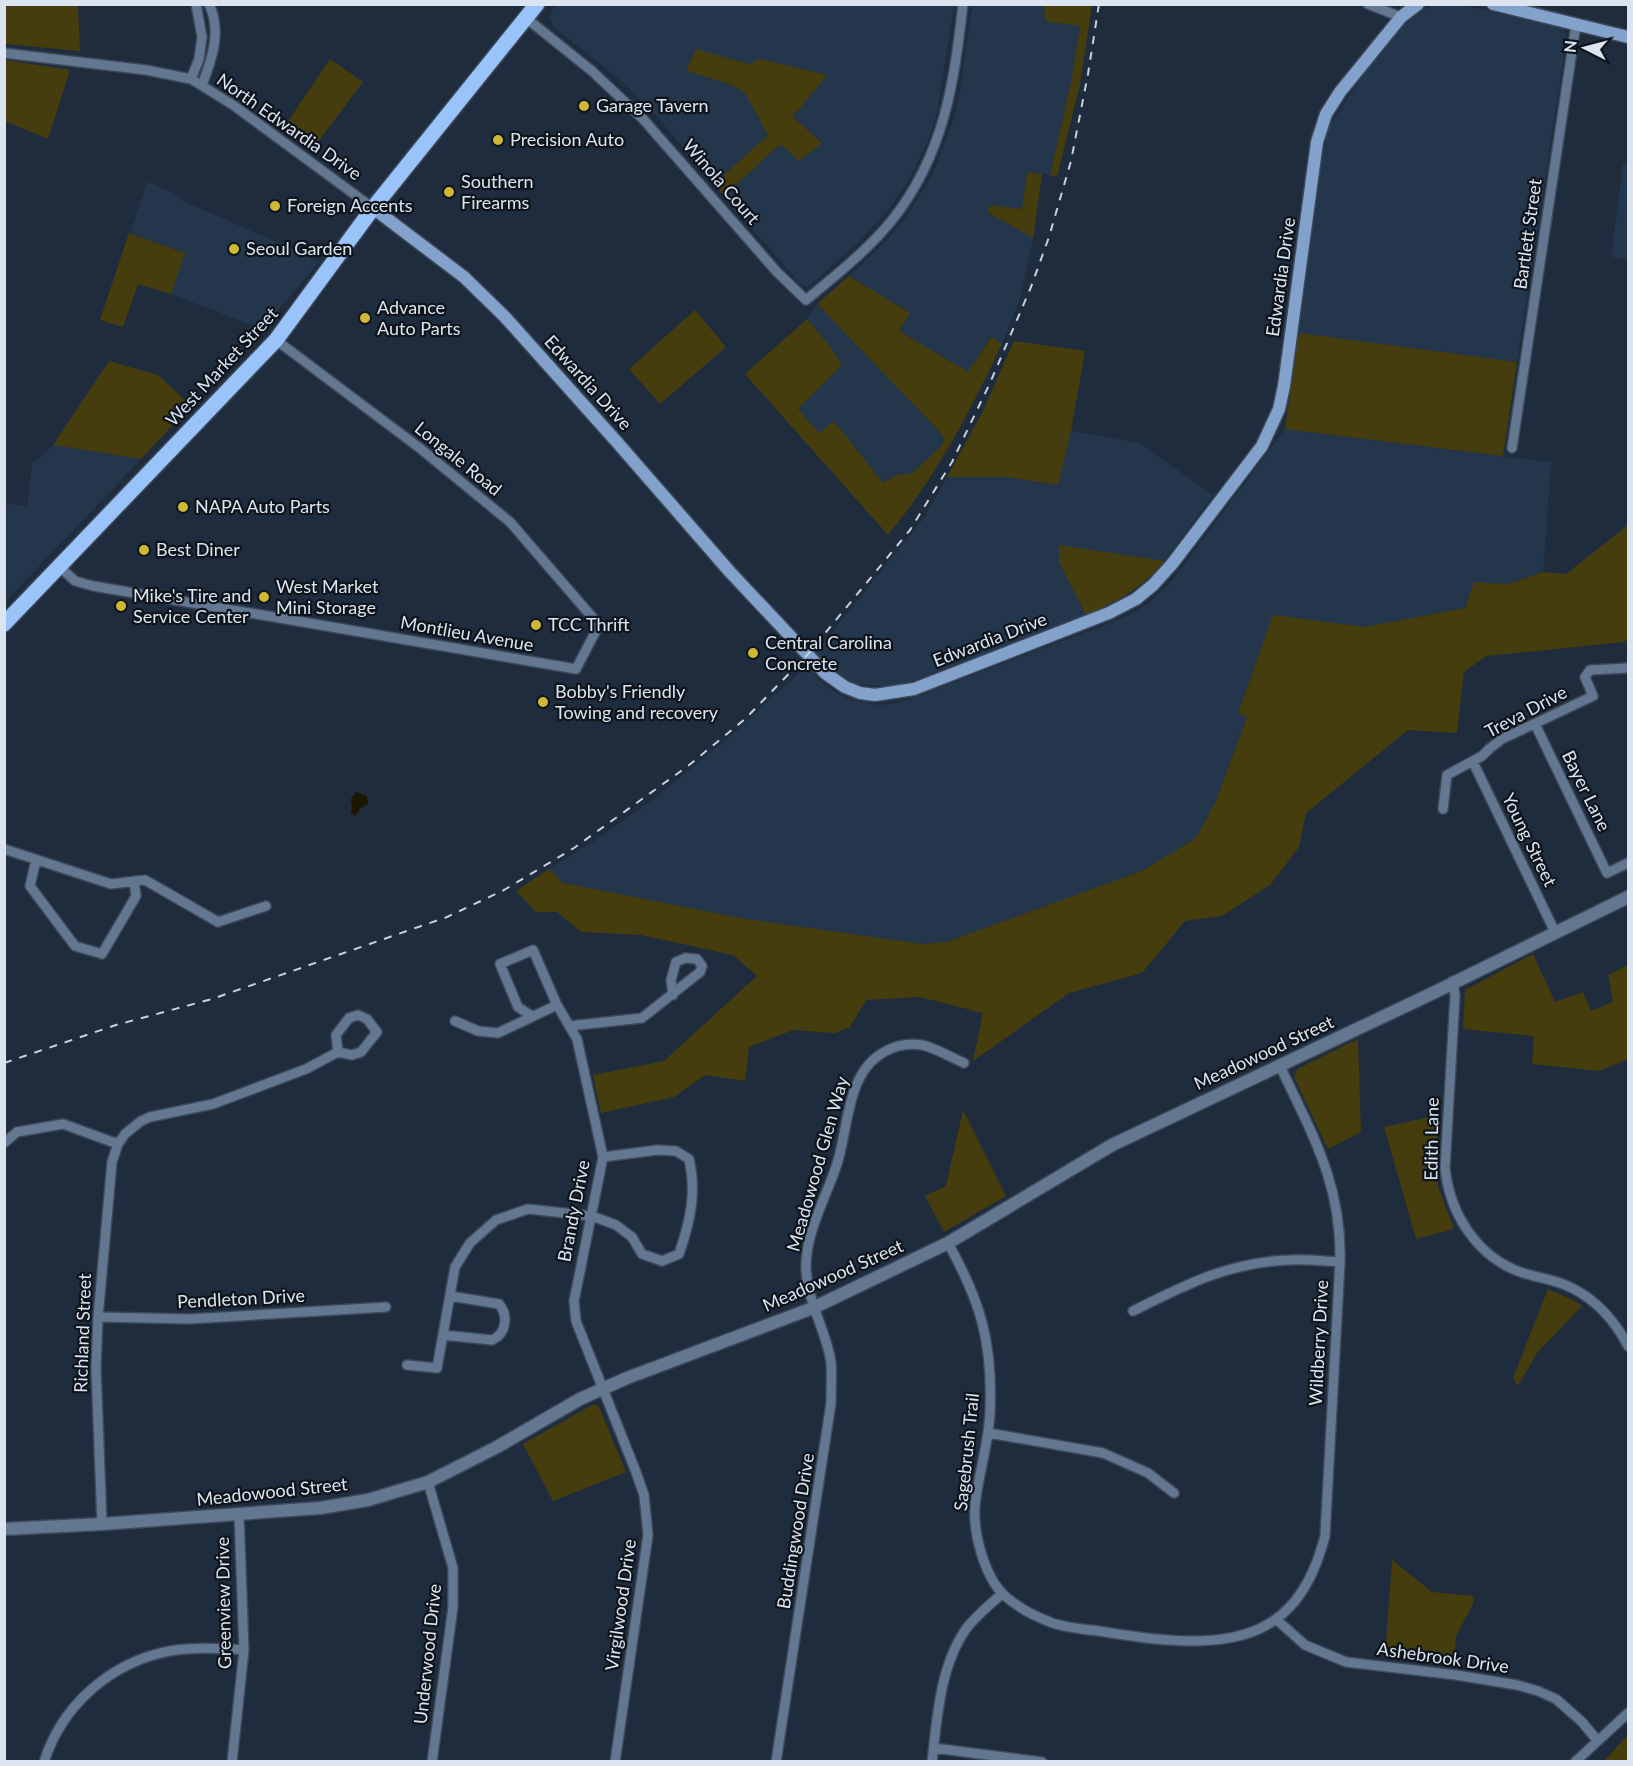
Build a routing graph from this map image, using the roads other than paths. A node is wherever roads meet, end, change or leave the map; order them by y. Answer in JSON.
{"nodes":[{"id":1,"x":196,"y":4,"type":"edge"},
{"id":2,"x":210,"y":4,"type":"edge"},
{"id":3,"x":537,"y":4,"type":"edge"},
{"id":4,"x":963,"y":4,"type":"edge"},
{"id":5,"x":1368,"y":4,"type":"edge"},
{"id":6,"x":1418,"y":4,"type":"edge"},
{"id":7,"x":1494,"y":4,"type":"edge"},
{"id":8,"x":1401,"y":17,"type":"junction"},
{"id":9,"x":526,"y":18,"type":"junction"},
{"id":10,"x":1576,"y":25,"type":"junction"},
{"id":11,"x":1629,"y":37,"type":"edge"},
{"id":12,"x":4,"y":53,"type":"edge"},
{"id":13,"x":191,"y":79,"type":"junction"},
{"id":14,"x":202,"y":85,"type":"junction"},
{"id":15,"x":373,"y":208,"type":"junction"},
{"id":16,"x":276,"y":340,"type":"junction"},
{"id":17,"x":1512,"y":448,"type":"dead end"},
{"id":18,"x":60,"y":567,"type":"junction"},
{"id":19,"x":4,"y":624,"type":"edge"},
{"id":20,"x":599,"y":625,"type":"joint"},
{"id":21,"x":1629,"y":668,"type":"edge"},
{"id":22,"x":1535,"y":724,"type":"junction"},
{"id":23,"x":1473,"y":762,"type":"junction"},
{"id":24,"x":1443,"y":809,"type":"dead end"},
{"id":25,"x":4,"y":849,"type":"edge"},
{"id":26,"x":36,"y":860,"type":"junction"},
{"id":27,"x":1629,"y":863,"type":"edge"},
{"id":28,"x":134,"y":881,"type":"junction"},
{"id":29,"x":1629,"y":897,"type":"edge"},
{"id":30,"x":266,"y":906,"type":"dead end"},
{"id":31,"x":1555,"y":932,"type":"junction"},
{"id":32,"x":1453,"y":981,"type":"junction"},
{"id":33,"x":673,"y":995,"type":"dead end"},
{"id":34,"x":557,"y":1005,"type":"junction"},
{"id":35,"x":532,"y":1016,"type":"junction"},
{"id":36,"x":455,"y":1021,"type":"dead end"},
{"id":37,"x":569,"y":1026,"type":"junction"},
{"id":38,"x":338,"y":1052,"type":"junction"},
{"id":39,"x":964,"y":1063,"type":"dead end"},
{"id":40,"x":1280,"y":1066,"type":"junction"},
{"id":41,"x":4,"y":1143,"type":"edge"},
{"id":42,"x":118,"y":1144,"type":"junction"},
{"id":43,"x":603,"y":1157,"type":"junction"},
{"id":44,"x":592,"y":1216,"type":"junction"},
{"id":45,"x":948,"y":1243,"type":"junction"},
{"id":46,"x":1340,"y":1262,"type":"junction"},
{"id":47,"x":450,"y":1296,"type":"junction"},
{"id":48,"x":386,"y":1307,"type":"dead end"},
{"id":49,"x":813,"y":1308,"type":"junction"},
{"id":50,"x":1133,"y":1311,"type":"dead end"},
{"id":51,"x":98,"y":1317,"type":"junction"},
{"id":52,"x":443,"y":1335,"type":"junction"},
{"id":53,"x":1629,"y":1346,"type":"edge"},
{"id":54,"x":407,"y":1365,"type":"dead end"},
{"id":55,"x":603,"y":1389,"type":"junction"},
{"id":56,"x":988,"y":1433,"type":"junction"},
{"id":57,"x":428,"y":1482,"type":"junction"},
{"id":58,"x":1174,"y":1493,"type":"dead end"},
{"id":59,"x":239,"y":1515,"type":"junction"},
{"id":60,"x":102,"y":1524,"type":"junction"},
{"id":61,"x":4,"y":1529,"type":"edge"},
{"id":62,"x":1002,"y":1594,"type":"junction"},
{"id":63,"x":1278,"y":1620,"type":"junction"},
{"id":64,"x":244,"y":1650,"type":"junction"},
{"id":65,"x":1629,"y":1713,"type":"edge"},
{"id":66,"x":1597,"y":1740,"type":"junction"},
{"id":67,"x":934,"y":1748,"type":"junction"},
{"id":68,"x":44,"y":1761,"type":"edge"},
{"id":69,"x":232,"y":1761,"type":"edge"},
{"id":70,"x":432,"y":1761,"type":"edge"},
{"id":71,"x":615,"y":1761,"type":"edge"},
{"id":72,"x":777,"y":1761,"type":"edge"},
{"id":73,"x":932,"y":1761,"type":"edge"},
{"id":74,"x":1042,"y":1761,"type":"edge"},
{"id":75,"x":1575,"y":1761,"type":"edge"}],
"edges":[{"from":1,"to":13,"type":"street"},
{"from":2,"to":14,"type":"street"},
{"from":3,"to":9,"type":"main road","name":"West Market Street"},
{"from":4,"to":9,"type":"street","name":"Winola Court"},
{"from":5,"to":8,"type":"street"},
{"from":6,"to":8,"type":"main road","name":"Edwardia Drive"},
{"from":7,"to":10,"type":"main road"},
{"from":8,"to":15,"type":"main road","name":"Edwardia Drive"},
{"from":9,"to":15,"type":"main road","name":"West Market Street"},
{"from":10,"to":11,"type":"main road"},
{"from":10,"to":17,"type":"street","name":"Bartlett Street"},
{"from":12,"to":13,"type":"street","name":"North Edwardia Drive"},
{"from":13,"to":14,"type":"street","name":"North Edwardia Drive"},
{"from":14,"to":15,"type":"street","name":"North Edwardia Drive"},
{"from":15,"to":16,"type":"main road","name":"West Market Street"},
{"from":16,"to":18,"type":"main road","name":"West Market Street"},
{"from":16,"to":20,"type":"street","name":"Longale Road"},
{"from":18,"to":19,"type":"main road","name":"West Market Street"},
{"from":18,"to":20,"type":"street","name":"Montlieu Avenue"},
{"from":21,"to":22,"type":"street","name":"Treva Drive"},
{"from":22,"to":23,"type":"street","name":"Treva Drive"},
{"from":22,"to":27,"type":"street","name":"Bayer Lane"},
{"from":23,"to":24,"type":"street","name":"Treva Drive"},
{"from":23,"to":31,"type":"street","name":"Young Street"},
{"from":25,"to":26,"type":"street"},
{"from":26,"to":28,"type":"street"},
{"from":26,"to":28,"type":"street"},
{"from":28,"to":30,"type":"street"},
{"from":29,"to":31,"type":"street","name":"Meadowood Street"},
{"from":31,"to":32,"type":"street","name":"Meadowood Street"},
{"from":32,"to":40,"type":"street","name":"Meadowood Street"},
{"from":32,"to":53,"type":"street","name":"Edith Lane"},
{"from":33,"to":37,"type":"street"},
{"from":34,"to":35,"type":"street"},
{"from":34,"to":35,"type":"street","name":"Brandy Drive"},
{"from":34,"to":37,"type":"street","name":"Brandy Drive"},
{"from":35,"to":36,"type":"street"},
{"from":37,"to":43,"type":"street","name":"Brandy Drive"},
{"from":38,"to":38,"type":"street"},
{"from":38,"to":42,"type":"street"},
{"from":39,"to":49,"type":"street","name":"Meadowood Glen Way"},
{"from":40,"to":45,"type":"street","name":"Meadowood Street"},
{"from":40,"to":46,"type":"street","name":"Wildberry Drive"},
{"from":41,"to":42,"type":"street"},
{"from":42,"to":51,"type":"street","name":"Richland Street"},
{"from":43,"to":44,"type":"street","name":"Brandy Drive"},
{"from":43,"to":44,"type":"street"},
{"from":44,"to":47,"type":"street"},
{"from":44,"to":55,"type":"street","name":"Brandy Drive"},
{"from":45,"to":49,"type":"street","name":"Meadowood Street"},
{"from":45,"to":56,"type":"street","name":"Sagebrush Trail"},
{"from":46,"to":50,"type":"street"},
{"from":46,"to":63,"type":"street","name":"Wildberry Drive"},
{"from":47,"to":52,"type":"street"},
{"from":47,"to":52,"type":"street"},
{"from":48,"to":51,"type":"street","name":"Pendleton Drive"},
{"from":49,"to":55,"type":"street","name":"Meadowood Street"},
{"from":49,"to":72,"type":"street","name":"Buddingwood Drive"},
{"from":51,"to":60,"type":"street","name":"Richland Street"},
{"from":52,"to":54,"type":"street"},
{"from":55,"to":57,"type":"street","name":"Meadowood Street"},
{"from":55,"to":71,"type":"street","name":"Virgilwood Drive"},
{"from":56,"to":58,"type":"street"},
{"from":56,"to":62,"type":"street","name":"Sagebrush Trail"},
{"from":57,"to":59,"type":"street","name":"Meadowood Street"},
{"from":57,"to":70,"type":"street","name":"Underwood Drive"},
{"from":59,"to":60,"type":"street","name":"Meadowood Street"},
{"from":59,"to":64,"type":"street","name":"Greenview Drive"},
{"from":60,"to":61,"type":"street","name":"Meadowood Street"},
{"from":62,"to":63,"type":"street","name":"Sagebrush Trail"},
{"from":62,"to":67,"type":"street"},
{"from":63,"to":66,"type":"street","name":"Ashebrook Drive"},
{"from":64,"to":68,"type":"street"},
{"from":64,"to":69,"type":"street","name":"Greenview Drive"},
{"from":65,"to":66,"type":"street"},
{"from":66,"to":75,"type":"street"},
{"from":67,"to":73,"type":"street"},
{"from":67,"to":74,"type":"street"}]}
